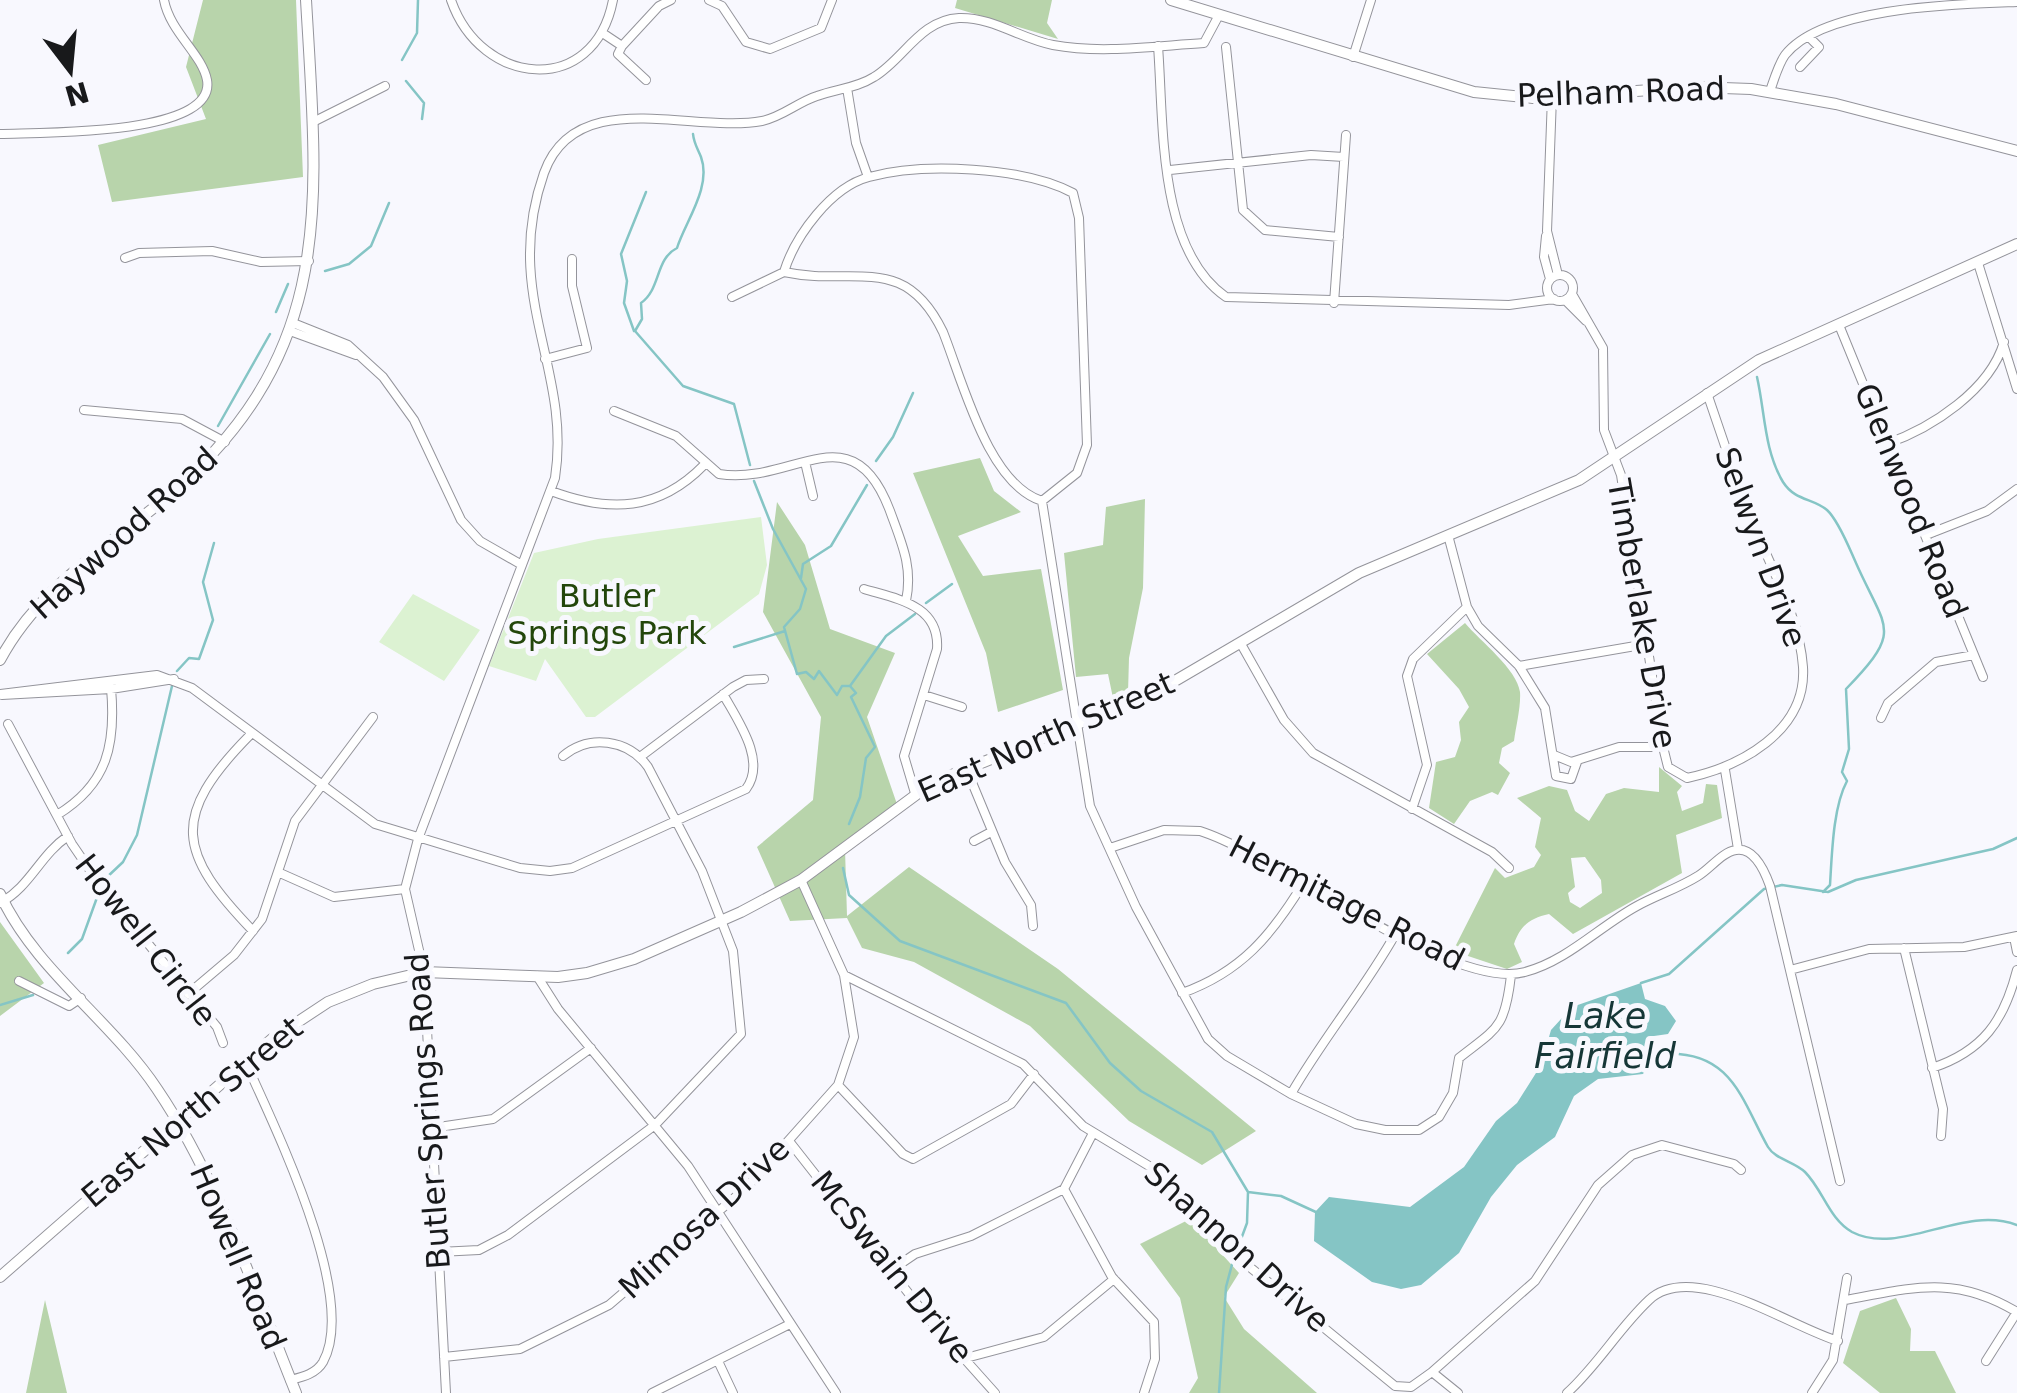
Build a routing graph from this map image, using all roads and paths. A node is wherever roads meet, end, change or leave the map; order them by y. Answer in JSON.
{"nodes":[{"id":1,"x":164,"y":0,"type":"edge"},
{"id":2,"x":306,"y":0,"type":"edge"},
{"id":3,"x":451,"y":0,"type":"edge"},
{"id":4,"x":613,"y":0,"type":"edge"},
{"id":5,"x":670,"y":0,"type":"edge"},
{"id":6,"x":710,"y":0,"type":"edge"},
{"id":7,"x":832,"y":0,"type":"edge"},
{"id":8,"x":1171,"y":0,"type":"edge"},
{"id":9,"x":1371,"y":0,"type":"edge"},
{"id":10,"x":1948,"y":2,"type":"edge"},
{"id":11,"x":2017,"y":2,"type":"edge"},
{"id":12,"x":1219,"y":16,"type":"junction"},
{"id":13,"x":604,"y":34,"type":"junction"},
{"id":14,"x":1810,"y":38,"type":"junction"},
{"id":15,"x":622,"y":46,"type":"junction"},
{"id":16,"x":1158,"y":46,"type":"junction"},
{"id":17,"x":1226,"y":48,"type":"dead end"},
{"id":18,"x":1353,"y":57,"type":"junction"},
{"id":19,"x":1800,"y":67,"type":"dead end"},
{"id":20,"x":646,"y":80,"type":"dead end"},
{"id":21,"x":385,"y":86,"type":"dead end"},
{"id":22,"x":846,"y":88,"type":"junction"},
{"id":23,"x":1770,"y":92,"type":"junction"},
{"id":24,"x":1552,"y":97,"type":"junction"},
{"id":25,"x":313,"y":122,"type":"junction"},
{"id":26,"x":0,"y":134,"type":"edge"},
{"id":27,"x":1346,"y":135,"type":"dead end"},
{"id":28,"x":2017,"y":151,"type":"edge"},
{"id":29,"x":1344,"y":157,"type":"junction"},
{"id":30,"x":1236,"y":162,"type":"junction"},
{"id":31,"x":1170,"y":170,"type":"junction"},
{"id":32,"x":868,"y":176,"type":"junction"},
{"id":33,"x":1339,"y":237,"type":"junction"},
{"id":34,"x":2017,"y":244,"type":"edge"},
{"id":35,"x":125,"y":258,"type":"dead end"},
{"id":36,"x":572,"y":258,"type":"dead end"},
{"id":37,"x":309,"y":261,"type":"junction"},
{"id":38,"x":1978,"y":263,"type":"junction"},
{"id":39,"x":784,"y":272,"type":"junction"},
{"id":40,"x":1552,"y":281,"type":"junction"},
{"id":41,"x":732,"y":297,"type":"dead end"},
{"id":42,"x":1568,"y":297,"type":"junction"},
{"id":43,"x":1554,"y":300,"type":"junction"},
{"id":44,"x":1334,"y":302,"type":"junction"},
{"id":45,"x":1524,"y":304,"type":"junction"},
{"id":46,"x":1839,"y":325,"type":"junction"},
{"id":47,"x":291,"y":327,"type":"junction"},
{"id":48,"x":2004,"y":342,"type":"junction"},
{"id":49,"x":545,"y":359,"type":"junction"},
{"id":50,"x":1993,"y":370,"type":"junction"},
{"id":51,"x":2013,"y":376,"type":"junction"},
{"id":52,"x":2017,"y":388,"type":"edge"},
{"id":53,"x":1707,"y":392,"type":"junction"},
{"id":54,"x":84,"y":410,"type":"dead end"},
{"id":55,"x":614,"y":411,"type":"dead end"},
{"id":56,"x":225,"y":442,"type":"junction"},
{"id":57,"x":1886,"y":444,"type":"junction"},
{"id":58,"x":1614,"y":458,"type":"junction"},
{"id":59,"x":805,"y":462,"type":"junction"},
{"id":60,"x":704,"y":465,"type":"junction"},
{"id":61,"x":2017,"y":489,"type":"edge"},
{"id":62,"x":551,"y":491,"type":"junction"},
{"id":63,"x":813,"y":496,"type":"dead end"},
{"id":64,"x":1042,"y":501,"type":"junction"},
{"id":65,"x":1448,"y":535,"type":"junction"},
{"id":66,"x":1926,"y":535,"type":"junction"},
{"id":67,"x":522,"y":565,"type":"junction"},
{"id":68,"x":864,"y":589,"type":"dead end"},
{"id":69,"x":906,"y":601,"type":"junction"},
{"id":70,"x":1468,"y":607,"type":"junction"},
{"id":71,"x":1241,"y":644,"type":"junction"},
{"id":72,"x":1647,"y":644,"type":"junction"},
{"id":73,"x":1974,"y":655,"type":"junction"},
{"id":74,"x":0,"y":660,"type":"edge"},
{"id":75,"x":1518,"y":666,"type":"junction"},
{"id":76,"x":1984,"y":678,"type":"dead end"},
{"id":77,"x":764,"y":679,"type":"dead end"},
{"id":78,"x":111,"y":684,"type":"junction"},
{"id":79,"x":0,"y":694,"type":"edge"},
{"id":80,"x":723,"y":694,"type":"junction"},
{"id":81,"x":924,"y":695,"type":"junction"},
{"id":82,"x":962,"y":707,"type":"dead end"},
{"id":83,"x":372,"y":717,"type":"dead end"},
{"id":84,"x":1881,"y":718,"type":"dead end"},
{"id":85,"x":8,"y":724,"type":"dead end"},
{"id":86,"x":1076,"y":727,"type":"junction"},
{"id":87,"x":250,"y":735,"type":"junction"},
{"id":88,"x":1663,"y":746,"type":"junction"},
{"id":89,"x":1554,"y":755,"type":"junction"},
{"id":90,"x":563,"y":756,"type":"dead end"},
{"id":91,"x":640,"y":757,"type":"junction"},
{"id":92,"x":1577,"y":762,"type":"junction"},
{"id":93,"x":966,"y":768,"type":"junction"},
{"id":94,"x":1726,"y":770,"type":"junction"},
{"id":95,"x":321,"y":786,"type":"junction"},
{"id":96,"x":915,"y":793,"type":"junction"},
{"id":97,"x":1412,"y":809,"type":"junction"},
{"id":98,"x":57,"y":815,"type":"junction"},
{"id":99,"x":678,"y":822,"type":"junction"},
{"id":100,"x":990,"y":832,"type":"junction"},
{"id":101,"x":68,"y":836,"type":"junction"},
{"id":102,"x":418,"y":838,"type":"junction"},
{"id":103,"x":974,"y":841,"type":"dead end"},
{"id":104,"x":1110,"y":848,"type":"junction"},
{"id":105,"x":1738,"y":849,"type":"junction"},
{"id":106,"x":1509,"y":868,"type":"dead end"},
{"id":107,"x":280,"y":873,"type":"junction"},
{"id":108,"x":801,"y":880,"type":"junction"},
{"id":109,"x":1304,"y":882,"type":"junction"},
{"id":110,"x":405,"y":890,"type":"junction"},
{"id":111,"x":1,"y":900,"type":"edge"},
{"id":112,"x":722,"y":921,"type":"junction"},
{"id":113,"x":1033,"y":926,"type":"dead end"},
{"id":114,"x":253,"y":932,"type":"junction"},
{"id":115,"x":1396,"y":933,"type":"junction"},
{"id":116,"x":2016,"y":937,"type":"edge"},
{"id":117,"x":1904,"y":948,"type":"junction"},
{"id":118,"x":2017,"y":952,"type":"edge"},
{"id":119,"x":1790,"y":970,"type":"junction"},
{"id":120,"x":2017,"y":970,"type":"edge"},
{"id":121,"x":424,"y":972,"type":"junction"},
{"id":122,"x":844,"y":975,"type":"junction"},
{"id":123,"x":1511,"y":975,"type":"junction"},
{"id":124,"x":536,"y":976,"type":"junction"},
{"id":125,"x":19,"y":982,"type":"dead end"},
{"id":126,"x":1182,"y":993,"type":"junction"},
{"id":127,"x":188,"y":994,"type":"junction"},
{"id":128,"x":81,"y":998,"type":"junction"},
{"id":129,"x":223,"y":1044,"type":"dead end"},
{"id":130,"x":591,"y":1048,"type":"junction"},
{"id":131,"x":246,"y":1063,"type":"junction"},
{"id":132,"x":1932,"y":1068,"type":"junction"},
{"id":133,"x":1034,"y":1074,"type":"junction"},
{"id":134,"x":838,"y":1085,"type":"junction"},
{"id":135,"x":1292,"y":1094,"type":"junction"},
{"id":136,"x":177,"y":1122,"type":"junction"},
{"id":137,"x":655,"y":1125,"type":"junction"},
{"id":138,"x":432,"y":1128,"type":"junction"},
{"id":139,"x":1093,"y":1133,"type":"junction"},
{"id":140,"x":1941,"y":1136,"type":"dead end"},
{"id":141,"x":789,"y":1141,"type":"junction"},
{"id":142,"x":1741,"y":1170,"type":"dead end"},
{"id":143,"x":1840,"y":1180,"type":"dead end"},
{"id":144,"x":1064,"y":1190,"type":"junction"},
{"id":145,"x":719,"y":1212,"type":"junction"},
{"id":146,"x":439,"y":1252,"type":"junction"},
{"id":147,"x":893,"y":1269,"type":"junction"},
{"id":148,"x":0,"y":1277,"type":"edge"},
{"id":149,"x":1847,"y":1278,"type":"dead end"},
{"id":150,"x":1114,"y":1279,"type":"junction"},
{"id":151,"x":1844,"y":1300,"type":"junction"},
{"id":152,"x":2017,"y":1312,"type":"edge"},
{"id":153,"x":790,"y":1324,"type":"junction"},
{"id":154,"x":1838,"y":1341,"type":"junction"},
{"id":155,"x":444,"y":1357,"type":"junction"},
{"id":156,"x":966,"y":1358,"type":"junction"},
{"id":157,"x":718,"y":1361,"type":"junction"},
{"id":158,"x":1986,"y":1361,"type":"dead end"},
{"id":159,"x":1432,"y":1372,"type":"junction"},
{"id":160,"x":290,"y":1380,"type":"junction"},
{"id":161,"x":296,"y":1393,"type":"edge"},
{"id":162,"x":446,"y":1393,"type":"edge"},
{"id":163,"x":652,"y":1393,"type":"edge"},
{"id":164,"x":733,"y":1393,"type":"edge"},
{"id":165,"x":836,"y":1393,"type":"edge"},
{"id":166,"x":995,"y":1393,"type":"edge"},
{"id":167,"x":1144,"y":1393,"type":"edge"},
{"id":168,"x":1458,"y":1393,"type":"edge"},
{"id":169,"x":1567,"y":1393,"type":"edge"},
{"id":170,"x":1812,"y":1393,"type":"edge"}],
"edges":[{"from":1,"to":26,"type":"street"},
{"from":2,"to":25,"type":"main road","name":"Haywood Road"},
{"from":3,"to":13,"type":"street"},
{"from":4,"to":13,"type":"street"},
{"from":5,"to":15,"type":"street"},
{"from":6,"to":7,"type":"street"},
{"from":8,"to":12,"type":"main road","name":"Pelham Road"},
{"from":9,"to":18,"type":"street"},
{"from":10,"to":11,"type":"street"},
{"from":10,"to":14,"type":"street"},
{"from":12,"to":16,"type":"street","name":"Butler Springs Road"},
{"from":12,"to":18,"type":"main road","name":"Pelham Road"},
{"from":13,"to":15,"type":"street"},
{"from":14,"to":19,"type":"street"},
{"from":14,"to":23,"type":"street"},
{"from":15,"to":20,"type":"street"},
{"from":16,"to":22,"type":"street","name":"Butler Springs Road"},
{"from":16,"to":31,"type":"street"},
{"from":17,"to":30,"type":"street"},
{"from":18,"to":24,"type":"main road","name":"Pelham Road"},
{"from":21,"to":25,"type":"street"},
{"from":22,"to":32,"type":"street"},
{"from":22,"to":49,"type":"street","name":"Butler Springs Road"},
{"from":23,"to":24,"type":"main road","name":"Pelham Road"},
{"from":23,"to":28,"type":"main road","name":"Pelham Road"},
{"from":24,"to":40,"type":"street"},
{"from":25,"to":37,"type":"main road","name":"Haywood Road"},
{"from":27,"to":29,"type":"street"},
{"from":29,"to":30,"type":"street"},
{"from":29,"to":33,"type":"street"},
{"from":30,"to":31,"type":"street"},
{"from":30,"to":33,"type":"street"},
{"from":31,"to":44,"type":"street"},
{"from":32,"to":39,"type":"street"},
{"from":32,"to":64,"type":"street"},
{"from":33,"to":44,"type":"street"},
{"from":34,"to":38,"type":"main road","name":"East North Street"},
{"from":35,"to":37,"type":"street"},
{"from":36,"to":49,"type":"street"},
{"from":37,"to":47,"type":"main road","name":"Haywood Road"},
{"from":38,"to":46,"type":"main road","name":"East North Street"},
{"from":38,"to":48,"type":"street"},
{"from":39,"to":41,"type":"street"},
{"from":39,"to":64,"type":"street"},
{"from":40,"to":42,"type":"street"},
{"from":40,"to":43,"type":"street"},
{"from":40,"to":45,"type":"street"},
{"from":42,"to":43,"type":"street"},
{"from":42,"to":58,"type":"street","name":"Timberlake Drive"},
{"from":43,"to":45,"type":"street"},
{"from":44,"to":45,"type":"street"},
{"from":46,"to":53,"type":"main road","name":"East North Street"},
{"from":46,"to":57,"type":"street","name":"Glenwood Road"},
{"from":47,"to":56,"type":"main road","name":"Haywood Road"},
{"from":47,"to":67,"type":"street"},
{"from":48,"to":50,"type":"street"},
{"from":48,"to":51,"type":"street"},
{"from":49,"to":62,"type":"street","name":"Butler Springs Road"},
{"from":50,"to":51,"type":"street"},
{"from":50,"to":57,"type":"street"},
{"from":51,"to":52,"type":"street"},
{"from":53,"to":58,"type":"main road","name":"East North Street"},
{"from":53,"to":94,"type":"street","name":"Selwyn Drive"},
{"from":54,"to":56,"type":"street"},
{"from":55,"to":60,"type":"street"},
{"from":56,"to":74,"type":"main road","name":"Haywood Road"},
{"from":57,"to":66,"type":"street","name":"Glenwood Road"},
{"from":58,"to":65,"type":"main road","name":"East North Street"},
{"from":58,"to":72,"type":"street","name":"Timberlake Drive"},
{"from":59,"to":60,"type":"street"},
{"from":59,"to":63,"type":"street"},
{"from":59,"to":69,"type":"street"},
{"from":60,"to":62,"type":"street"},
{"from":61,"to":66,"type":"street"},
{"from":62,"to":67,"type":"street","name":"Butler Springs Road"},
{"from":64,"to":86,"type":"street"},
{"from":65,"to":70,"type":"street"},
{"from":65,"to":71,"type":"main road","name":"East North Street"},
{"from":66,"to":73,"type":"street","name":"Glenwood Road"},
{"from":67,"to":102,"type":"street","name":"Butler Springs Road"},
{"from":68,"to":69,"type":"street"},
{"from":69,"to":81,"type":"street"},
{"from":70,"to":75,"type":"street"},
{"from":70,"to":97,"type":"street"},
{"from":71,"to":86,"type":"main road","name":"East North Street"},
{"from":71,"to":97,"type":"street"},
{"from":72,"to":75,"type":"street"},
{"from":72,"to":88,"type":"street","name":"Timberlake Drive"},
{"from":73,"to":76,"type":"street","name":"Glenwood Road"},
{"from":73,"to":84,"type":"street"},
{"from":75,"to":89,"type":"street"},
{"from":77,"to":80,"type":"street"},
{"from":78,"to":79,"type":"street"},
{"from":78,"to":87,"type":"street"},
{"from":78,"to":98,"type":"street"},
{"from":80,"to":91,"type":"street"},
{"from":80,"to":99,"type":"street"},
{"from":81,"to":82,"type":"street"},
{"from":81,"to":96,"type":"street"},
{"from":83,"to":95,"type":"street"},
{"from":85,"to":98,"type":"street","name":"Howell Circle"},
{"from":86,"to":93,"type":"main road","name":"East North Street"},
{"from":86,"to":104,"type":"street"},
{"from":87,"to":95,"type":"street"},
{"from":87,"to":114,"type":"street"},
{"from":88,"to":92,"type":"street"},
{"from":88,"to":94,"type":"street","name":"Timberlake Drive"},
{"from":89,"to":92,"type":"street"},
{"from":89,"to":92,"type":"street"},
{"from":90,"to":91,"type":"street"},
{"from":91,"to":99,"type":"street"},
{"from":93,"to":96,"type":"main road","name":"East North Street"},
{"from":93,"to":100,"type":"street"},
{"from":94,"to":105,"type":"street"},
{"from":95,"to":102,"type":"street"},
{"from":95,"to":107,"type":"street"},
{"from":96,"to":108,"type":"main road","name":"East North Street"},
{"from":97,"to":106,"type":"street"},
{"from":98,"to":101,"type":"street","name":"Howell Circle"},
{"from":99,"to":102,"type":"street"},
{"from":99,"to":112,"type":"street"},
{"from":100,"to":103,"type":"street"},
{"from":100,"to":113,"type":"street"},
{"from":101,"to":111,"type":"street","name":"Howell Circle"},
{"from":101,"to":127,"type":"street","name":"Howell Circle"},
{"from":102,"to":110,"type":"street","name":"Butler Springs Road"},
{"from":104,"to":109,"type":"street","name":"Hermitage Road"},
{"from":104,"to":126,"type":"street"},
{"from":105,"to":119,"type":"street"},
{"from":105,"to":123,"type":"street"},
{"from":107,"to":110,"type":"street"},
{"from":107,"to":114,"type":"street"},
{"from":108,"to":112,"type":"main road","name":"East North Street"},
{"from":108,"to":122,"type":"street"},
{"from":109,"to":115,"type":"street","name":"Hermitage Road"},
{"from":109,"to":126,"type":"street"},
{"from":110,"to":121,"type":"street","name":"Butler Springs Road"},
{"from":111,"to":128,"type":"main road"},
{"from":112,"to":124,"type":"main road","name":"East North Street"},
{"from":112,"to":137,"type":"street"},
{"from":114,"to":127,"type":"street"},
{"from":115,"to":123,"type":"street","name":"Hermitage Road"},
{"from":115,"to":135,"type":"street"},
{"from":116,"to":117,"type":"street"},
{"from":116,"to":118,"type":"street"},
{"from":117,"to":119,"type":"street"},
{"from":117,"to":132,"type":"street"},
{"from":119,"to":143,"type":"street"},
{"from":120,"to":132,"type":"street"},
{"from":121,"to":124,"type":"main road","name":"East North Street"},
{"from":121,"to":131,"type":"main road","name":"East North Street"},
{"from":121,"to":138,"type":"street","name":"Butler Springs Road"},
{"from":122,"to":133,"type":"street","name":"Shannon Drive"},
{"from":122,"to":134,"type":"street","name":"Mimosa Drive"},
{"from":123,"to":135,"type":"street"},
{"from":124,"to":130,"type":"street"},
{"from":125,"to":128,"type":"street"},
{"from":126,"to":135,"type":"street"},
{"from":127,"to":129,"type":"street","name":"Howell Circle"},
{"from":128,"to":136,"type":"main road"},
{"from":130,"to":137,"type":"street"},
{"from":130,"to":138,"type":"street"},
{"from":131,"to":136,"type":"main road","name":"East North Street"},
{"from":131,"to":160,"type":"street"},
{"from":132,"to":140,"type":"street"},
{"from":133,"to":134,"type":"street"},
{"from":133,"to":139,"type":"street","name":"Shannon Drive"},
{"from":134,"to":141,"type":"street","name":"Mimosa Drive"},
{"from":136,"to":148,"type":"main road","name":"East North Street"},
{"from":136,"to":160,"type":"main road","name":"Howell Road"},
{"from":137,"to":145,"type":"street"},
{"from":137,"to":146,"type":"street"},
{"from":138,"to":146,"type":"street","name":"Butler Springs Road"},
{"from":139,"to":144,"type":"street"},
{"from":139,"to":159,"type":"street","name":"Shannon Drive"},
{"from":141,"to":145,"type":"street","name":"Mimosa Drive"},
{"from":141,"to":147,"type":"street","name":"McSwain Drive"},
{"from":142,"to":159,"type":"street"},
{"from":144,"to":147,"type":"street"},
{"from":144,"to":150,"type":"street"},
{"from":145,"to":153,"type":"street"},
{"from":145,"to":155,"type":"street","name":"Mimosa Drive"},
{"from":146,"to":155,"type":"street","name":"Butler Springs Road"},
{"from":147,"to":156,"type":"street","name":"McSwain Drive"},
{"from":149,"to":151,"type":"street"},
{"from":150,"to":156,"type":"street"},
{"from":150,"to":167,"type":"street"},
{"from":151,"to":152,"type":"street"},
{"from":151,"to":154,"type":"street"},
{"from":152,"to":158,"type":"street"},
{"from":153,"to":157,"type":"street"},
{"from":153,"to":165,"type":"street"},
{"from":154,"to":169,"type":"street"},
{"from":154,"to":170,"type":"street"},
{"from":155,"to":162,"type":"street","name":"Butler Springs Road"},
{"from":156,"to":166,"type":"street","name":"McSwain Drive"},
{"from":157,"to":163,"type":"street"},
{"from":157,"to":164,"type":"street"},
{"from":159,"to":168,"type":"street"},
{"from":160,"to":161,"type":"main road","name":"Howell Road"}]}
